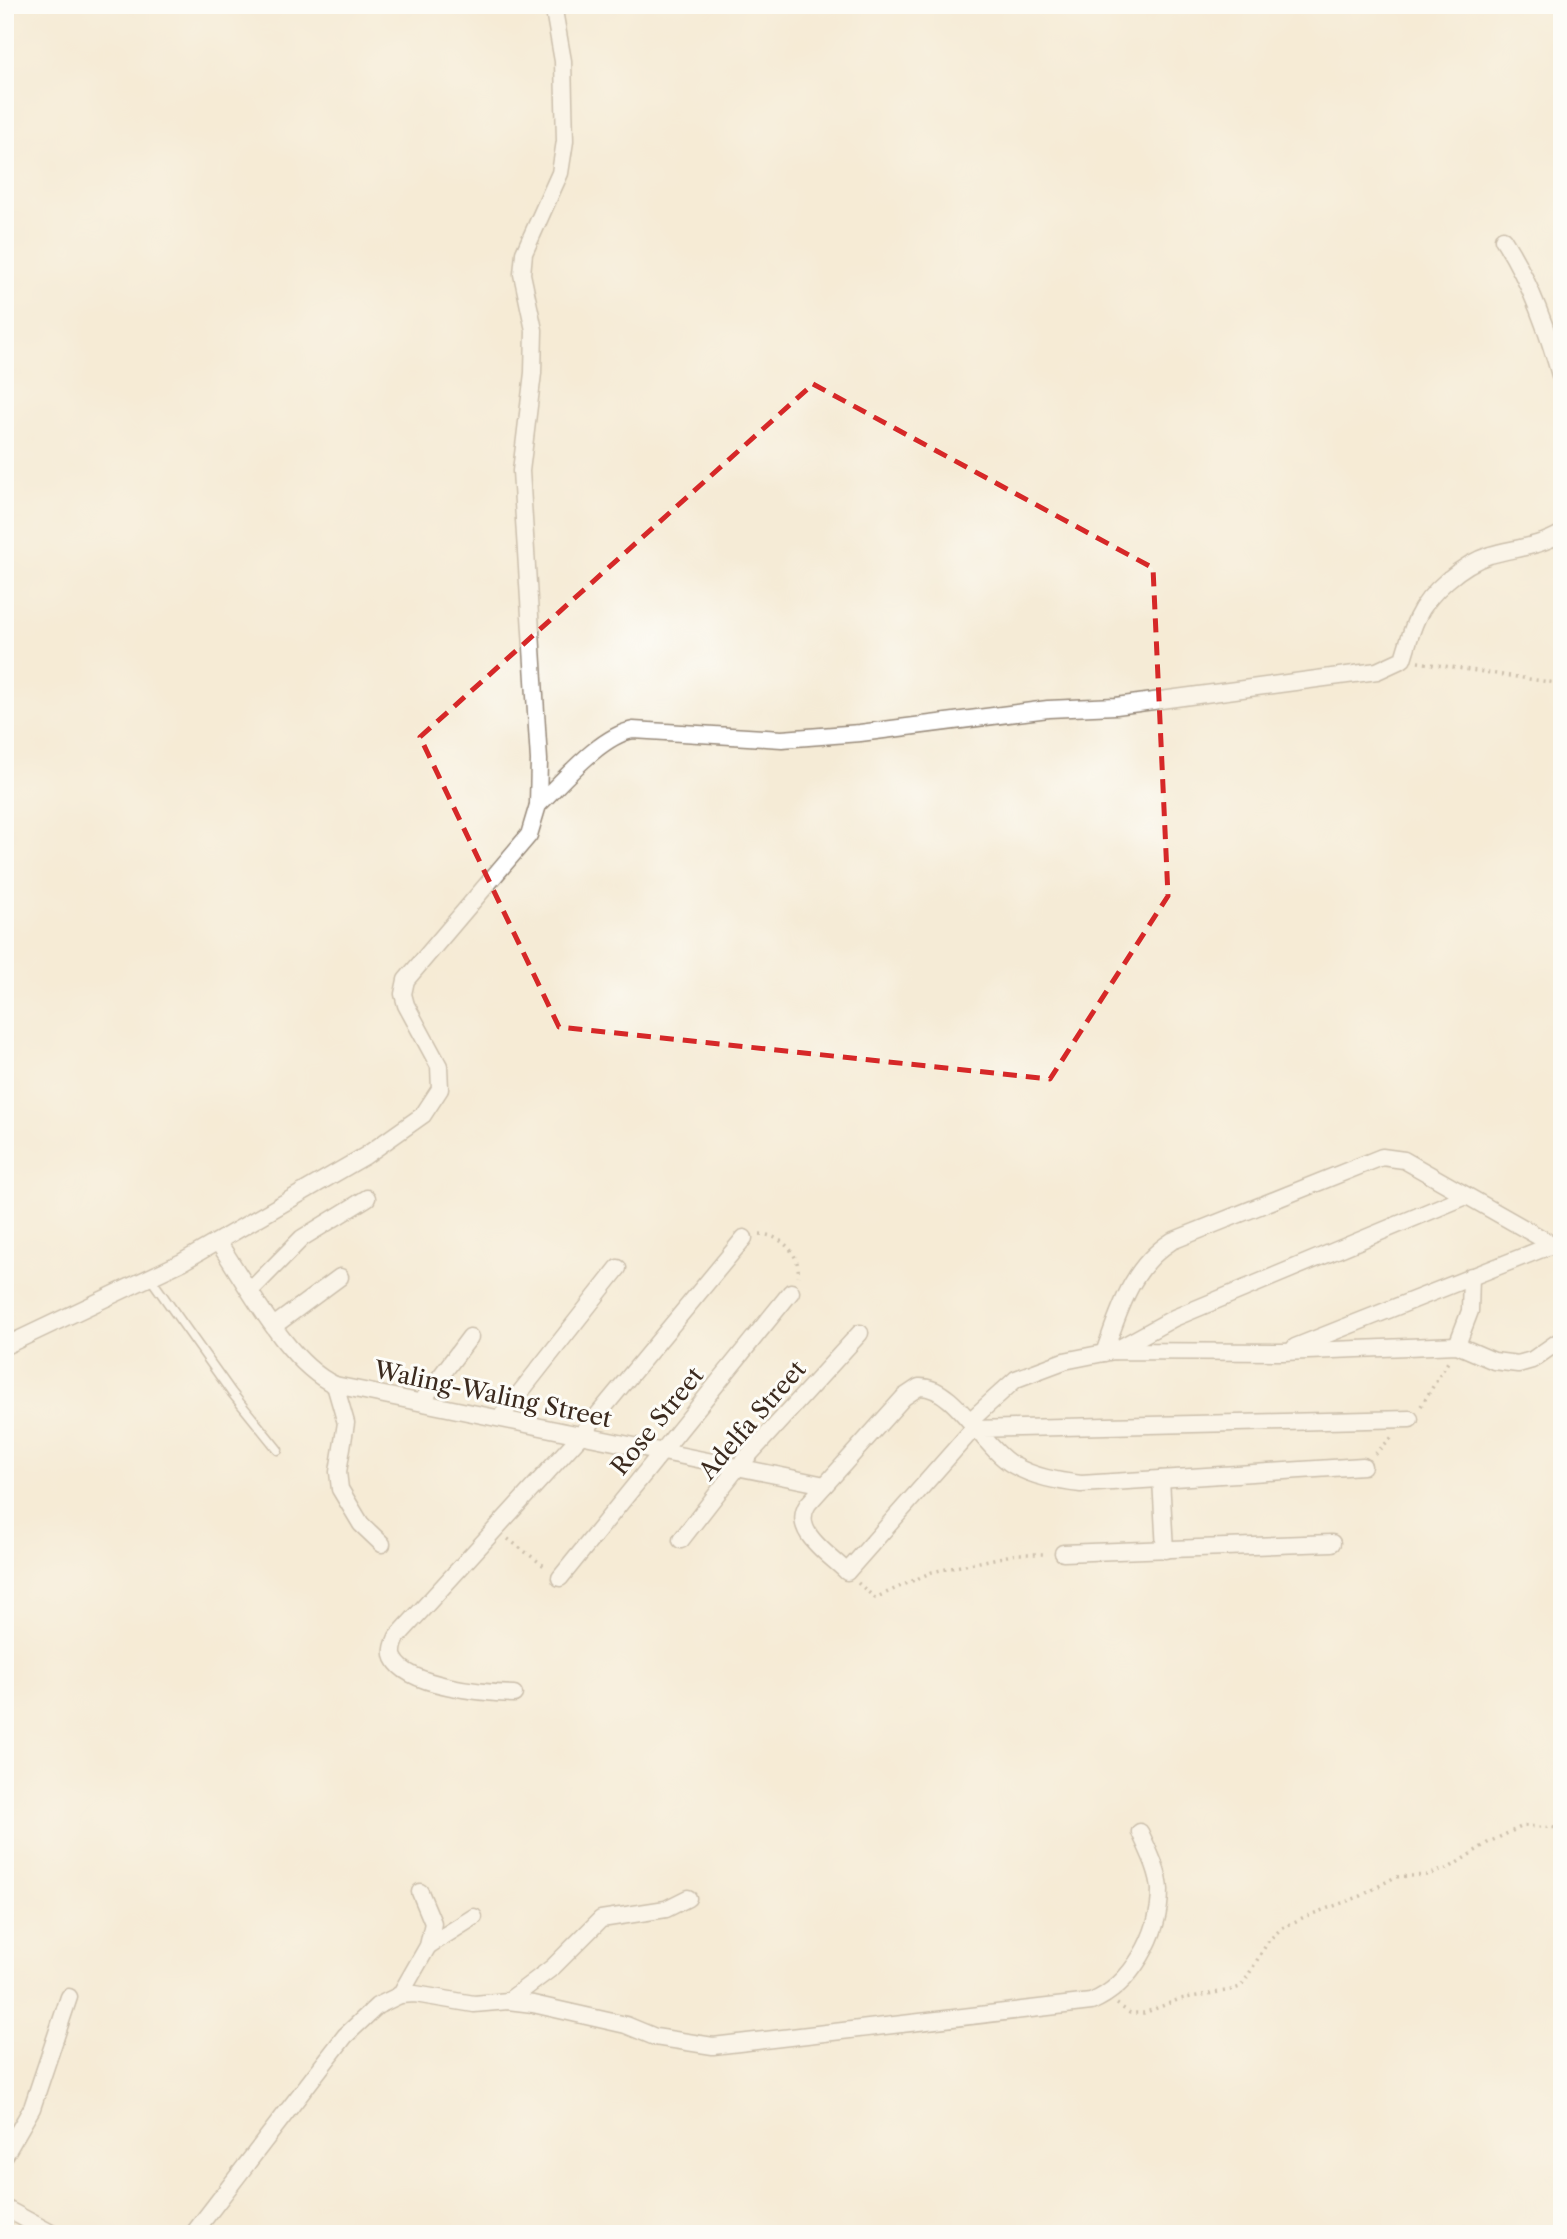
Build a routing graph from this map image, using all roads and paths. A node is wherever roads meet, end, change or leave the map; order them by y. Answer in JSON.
{"nodes":[{"id":1,"x":553,"y":5,"type":"edge"},
{"id":2,"x":1562,"y":21,"type":"edge"},
{"id":3,"x":1562,"y":52,"type":"edge"},
{"id":4,"x":1503,"y":239,"type":"dead end"},
{"id":5,"x":1562,"y":382,"type":"edge"},
{"id":6,"x":1562,"y":533,"type":"edge"},
{"id":7,"x":1403,"y":659,"type":"junction"},
{"id":8,"x":1562,"y":684,"type":"edge"},
{"id":9,"x":538,"y":805,"type":"junction"},
{"id":10,"x":1464,"y":1197,"type":"junction"},
{"id":11,"x":366,"y":1198,"type":"dead end"},
{"id":12,"x":744,"y":1238,"type":"joint"},
{"id":13,"x":218,"y":1242,"type":"junction"},
{"id":14,"x":1557,"y":1247,"type":"edge"},
{"id":15,"x":618,"y":1268,"type":"dead end"},
{"id":16,"x":1471,"y":1276,"type":"junction"},
{"id":17,"x":340,"y":1277,"type":"dead end"},
{"id":18,"x":151,"y":1279,"type":"junction"},
{"id":19,"x":251,"y":1290,"type":"junction"},
{"id":20,"x":791,"y":1293,"type":"joint"},
{"id":21,"x":275,"y":1325,"type":"junction"},
{"id":22,"x":860,"y":1333,"type":"dead end"},
{"id":23,"x":470,"y":1337,"type":"dead end"},
{"id":24,"x":1562,"y":1339,"type":"edge"},
{"id":25,"x":1457,"y":1345,"type":"junction"},
{"id":26,"x":5,"y":1346,"type":"edge"},
{"id":27,"x":1109,"y":1352,"type":"junction"},
{"id":28,"x":1283,"y":1352,"type":"junction"},
{"id":29,"x":335,"y":1385,"type":"junction"},
{"id":30,"x":422,"y":1401,"type":"junction"},
{"id":31,"x":500,"y":1418,"type":"junction"},
{"id":32,"x":1410,"y":1419,"type":"dead end"},
{"id":33,"x":972,"y":1424,"type":"junction"},
{"id":34,"x":581,"y":1435,"type":"junction"},
{"id":35,"x":278,"y":1450,"type":"dead end"},
{"id":36,"x":660,"y":1452,"type":"junction"},
{"id":37,"x":1363,"y":1466,"type":"dead end"},
{"id":38,"x":737,"y":1468,"type":"junction"},
{"id":39,"x":1161,"y":1479,"type":"junction"},
{"id":40,"x":825,"y":1485,"type":"junction"},
{"id":41,"x":496,"y":1531,"type":"junction"},
{"id":42,"x":681,"y":1540,"type":"dead end"},
{"id":43,"x":1332,"y":1543,"type":"dead end"},
{"id":44,"x":382,"y":1544,"type":"dead end"},
{"id":45,"x":1165,"y":1550,"type":"junction"},
{"id":46,"x":1063,"y":1553,"type":"joint"},
{"id":47,"x":847,"y":1572,"type":"junction"},
{"id":48,"x":560,"y":1578,"type":"joint"},
{"id":49,"x":514,"y":1694,"type":"dead end"},
{"id":50,"x":1562,"y":1829,"type":"edge"},
{"id":51,"x":1140,"y":1832,"type":"dead end"},
{"id":52,"x":420,"y":1892,"type":"dead end"},
{"id":53,"x":688,"y":1898,"type":"dead end"},
{"id":54,"x":474,"y":1917,"type":"dead end"},
{"id":55,"x":428,"y":1945,"type":"junction"},
{"id":56,"x":400,"y":1995,"type":"junction"},
{"id":57,"x":1108,"y":1995,"type":"junction"},
{"id":58,"x":69,"y":1997,"type":"dead end"},
{"id":59,"x":508,"y":2001,"type":"junction"},
{"id":60,"x":5,"y":2155,"type":"edge"},
{"id":61,"x":5,"y":2208,"type":"edge"},
{"id":62,"x":53,"y":2234,"type":"edge"},
{"id":63,"x":192,"y":2234,"type":"edge"}],
"edges":[{"from":1,"to":9,"type":"street"},
{"from":2,"to":3,"type":"path"},
{"from":4,"to":5,"type":"street"},
{"from":6,"to":7,"type":"street"},
{"from":7,"to":8,"type":"path"},
{"from":7,"to":9,"type":"street"},
{"from":9,"to":13,"type":"street"},
{"from":10,"to":14,"type":"street"},
{"from":10,"to":27,"type":"street"},
{"from":10,"to":27,"type":"street"},
{"from":11,"to":19,"type":"street"},
{"from":12,"to":20,"type":"path"},
{"from":12,"to":34,"type":"street"},
{"from":13,"to":18,"type":"street"},
{"from":13,"to":19,"type":"street","name":"Waling-Waling Street"},
{"from":14,"to":16,"type":"street"},
{"from":15,"to":31,"type":"street"},
{"from":16,"to":25,"type":"street"},
{"from":16,"to":28,"type":"street"},
{"from":17,"to":21,"type":"street"},
{"from":18,"to":26,"type":"street"},
{"from":18,"to":35,"type":"lane"},
{"from":19,"to":21,"type":"street","name":"Waling-Waling Street"},
{"from":20,"to":36,"type":"street","name":"Rose Street"},
{"from":21,"to":29,"type":"street","name":"Waling-Waling Street"},
{"from":22,"to":38,"type":"street","name":"Adelfa Street"},
{"from":23,"to":30,"type":"street"},
{"from":24,"to":25,"type":"street"},
{"from":25,"to":28,"type":"street"},
{"from":27,"to":28,"type":"street"},
{"from":27,"to":33,"type":"street"},
{"from":29,"to":30,"type":"street","name":"Waling-Waling Street"},
{"from":29,"to":44,"type":"street"},
{"from":30,"to":31,"type":"street","name":"Waling-Waling Street"},
{"from":31,"to":34,"type":"street","name":"Waling-Waling Street"},
{"from":32,"to":33,"type":"street"},
{"from":33,"to":39,"type":"street"},
{"from":33,"to":40,"type":"street"},
{"from":33,"to":47,"type":"street"},
{"from":34,"to":36,"type":"street","name":"Waling-Waling Street"},
{"from":34,"to":41,"type":"street"},
{"from":36,"to":38,"type":"street","name":"Waling-Waling Street"},
{"from":36,"to":48,"type":"street","name":"Rose Street"},
{"from":37,"to":39,"type":"street"},
{"from":38,"to":40,"type":"street","name":"Waling-Waling Street"},
{"from":38,"to":42,"type":"street","name":"Adelfa Street"},
{"from":39,"to":45,"type":"street"},
{"from":40,"to":47,"type":"street"},
{"from":41,"to":48,"type":"path"},
{"from":41,"to":49,"type":"street"},
{"from":43,"to":45,"type":"street"},
{"from":45,"to":46,"type":"street"},
{"from":46,"to":47,"type":"path"},
{"from":50,"to":57,"type":"path"},
{"from":51,"to":57,"type":"street"},
{"from":52,"to":55,"type":"street"},
{"from":53,"to":59,"type":"street"},
{"from":54,"to":55,"type":"street"},
{"from":55,"to":56,"type":"street"},
{"from":56,"to":59,"type":"street"},
{"from":56,"to":63,"type":"street"},
{"from":57,"to":59,"type":"street"},
{"from":58,"to":60,"type":"street"},
{"from":61,"to":62,"type":"street"}]}
